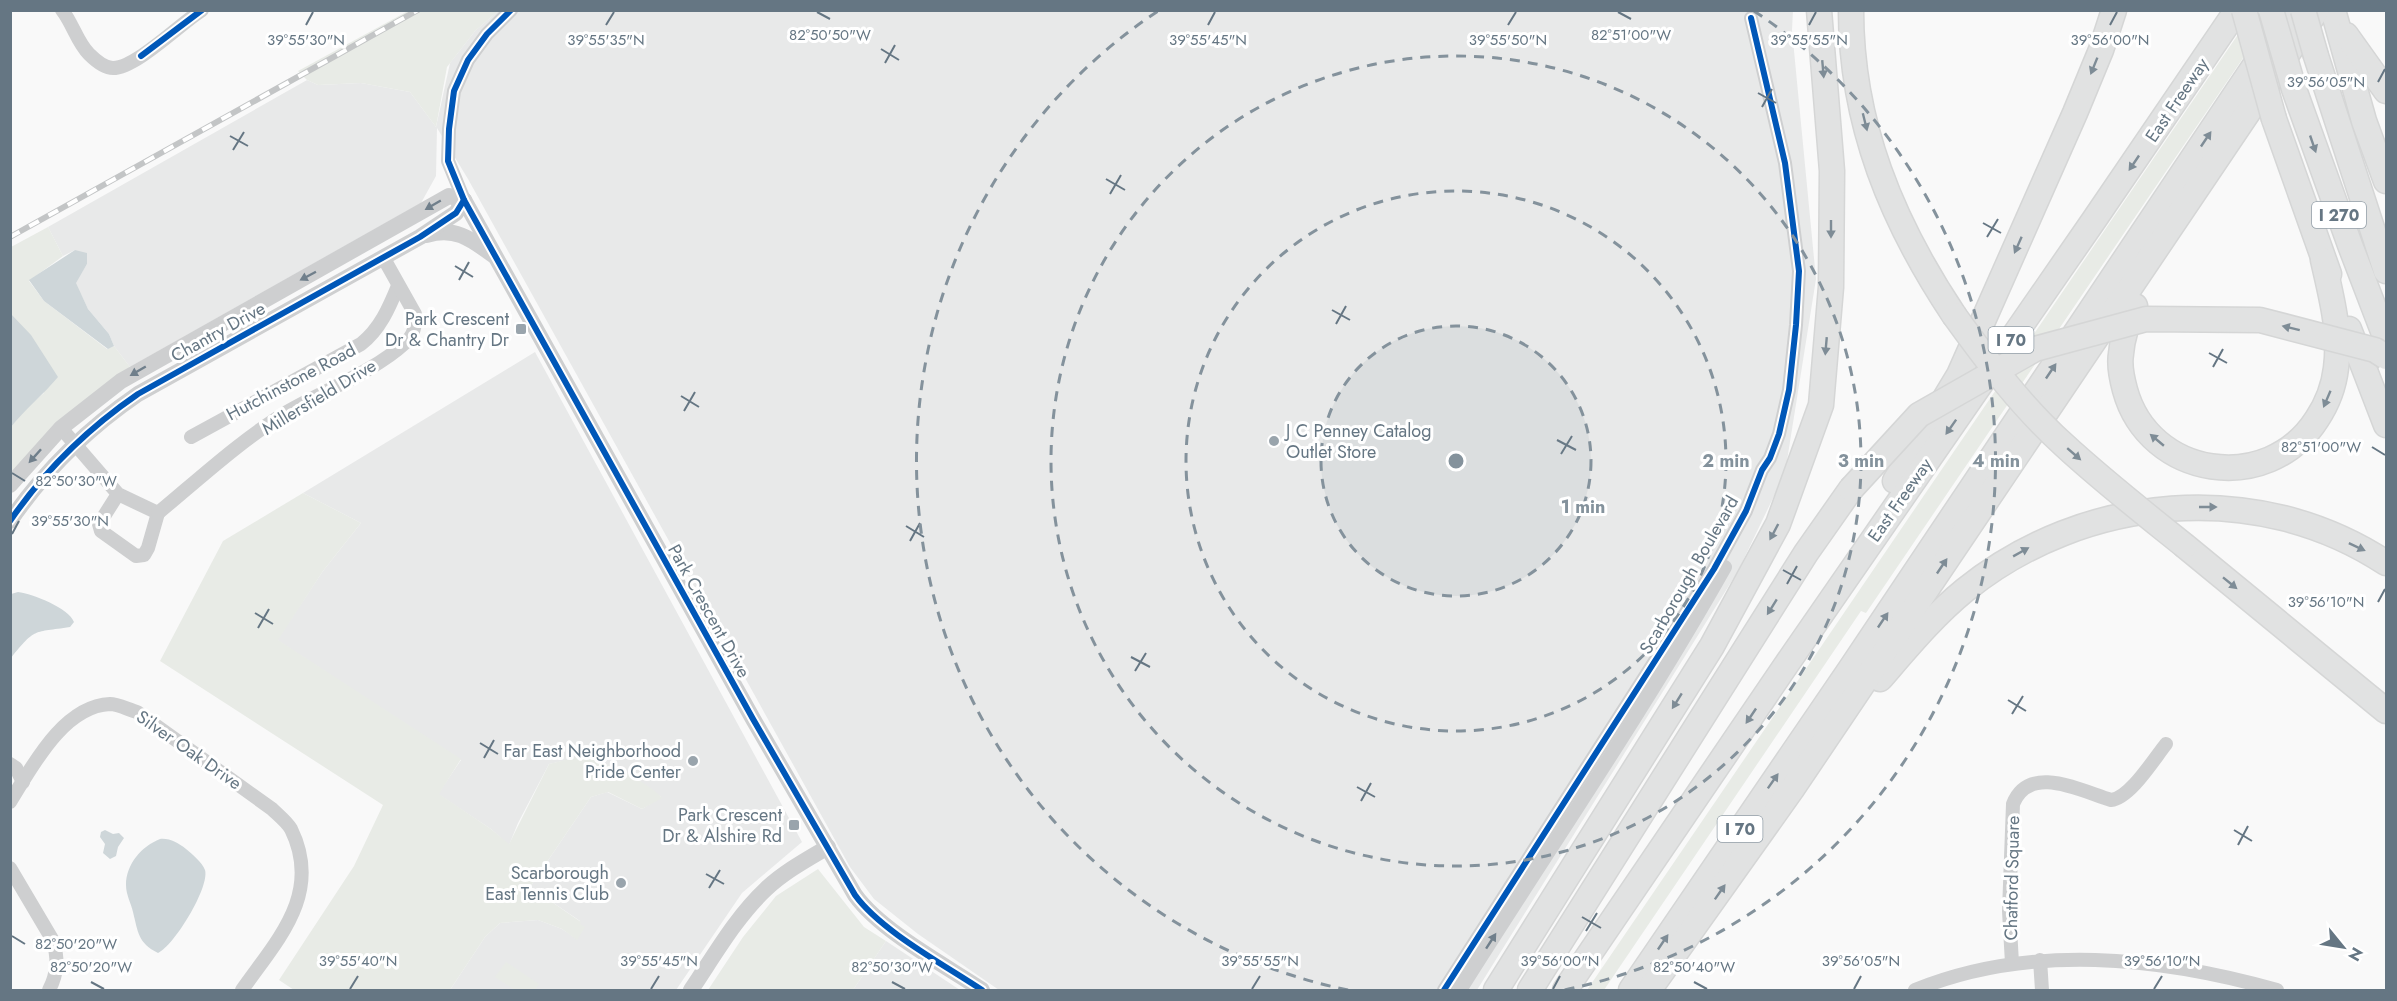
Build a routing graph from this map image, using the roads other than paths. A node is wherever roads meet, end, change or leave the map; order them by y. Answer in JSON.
{"nodes":[{"id":1,"x":62,"y":10,"type":"edge"},
{"id":2,"x":202,"y":10,"type":"edge"},
{"id":3,"x":511,"y":10,"type":"edge"},
{"id":4,"x":1819,"y":10,"type":"edge"},
{"id":5,"x":2114,"y":10,"type":"edge"},
{"id":6,"x":2237,"y":10,"type":"edge"},
{"id":7,"x":2244,"y":10,"type":"edge"},
{"id":8,"x":2271,"y":10,"type":"edge"},
{"id":9,"x":2292,"y":10,"type":"edge"},
{"id":10,"x":2304,"y":10,"type":"edge"},
{"id":11,"x":2329,"y":14,"type":"edge"},
{"id":12,"x":1851,"y":17,"type":"edge"},
{"id":13,"x":1751,"y":18,"type":"dead end"},
{"id":14,"x":2386,"y":91,"type":"edge"},
{"id":15,"x":1832,"y":171,"type":"junction"},
{"id":16,"x":2386,"y":181,"type":"edge"},
{"id":17,"x":464,"y":200,"type":"junction"},
{"id":18,"x":2188,"y":203,"type":"junction"},
{"id":19,"x":420,"y":237,"type":"junction"},
{"id":20,"x":384,"y":257,"type":"junction"},
{"id":21,"x":496,"y":258,"type":"junction"},
{"id":22,"x":2323,"y":260,"type":"junction"},
{"id":23,"x":2386,"y":271,"type":"edge"},
{"id":24,"x":398,"y":286,"type":"junction"},
{"id":25,"x":2101,"y":331,"type":"junction"},
{"id":26,"x":2386,"y":339,"type":"edge"},
{"id":27,"x":2386,"y":357,"type":"edge"},
{"id":28,"x":2386,"y":425,"type":"edge"},
{"id":29,"x":62,"y":428,"type":"junction"},
{"id":30,"x":192,"y":437,"type":"dead end"},
{"id":31,"x":74,"y":444,"type":"junction"},
{"id":32,"x":1770,"y":458,"type":"junction"},
{"id":33,"x":10,"y":485,"type":"edge"},
{"id":34,"x":118,"y":494,"type":"junction"},
{"id":35,"x":158,"y":513,"type":"junction"},
{"id":36,"x":10,"y":521,"type":"edge"},
{"id":37,"x":2386,"y":563,"type":"edge"},
{"id":38,"x":1784,"y":668,"type":"junction"},
{"id":39,"x":1726,"y":680,"type":"junction"},
{"id":40,"x":2386,"y":711,"type":"edge"},
{"id":41,"x":2166,"y":744,"type":"dead end"},
{"id":42,"x":10,"y":764,"type":"edge"},
{"id":43,"x":17,"y":782,"type":"edge"},
{"id":44,"x":1792,"y":789,"type":"junction"},
{"id":45,"x":10,"y":802,"type":"edge"},
{"id":46,"x":828,"y":847,"type":"junction"},
{"id":47,"x":10,"y":868,"type":"edge"},
{"id":48,"x":2040,"y":960,"type":"junction"},
{"id":49,"x":2012,"y":963,"type":"junction"},
{"id":50,"x":50,"y":990,"type":"edge"},
{"id":51,"x":242,"y":990,"type":"edge"},
{"id":52,"x":692,"y":990,"type":"edge"},
{"id":53,"x":982,"y":990,"type":"edge"},
{"id":54,"x":1444,"y":990,"type":"edge"},
{"id":55,"x":1460,"y":990,"type":"edge"},
{"id":56,"x":1496,"y":990,"type":"edge"},
{"id":57,"x":1514,"y":990,"type":"edge"},
{"id":58,"x":1530,"y":990,"type":"edge"},
{"id":59,"x":1565,"y":990,"type":"edge"},
{"id":60,"x":1631,"y":990,"type":"edge"},
{"id":61,"x":1649,"y":990,"type":"edge"},
{"id":62,"x":1915,"y":990,"type":"edge"},
{"id":63,"x":2042,"y":990,"type":"edge"},
{"id":64,"x":2275,"y":990,"type":"edge"}],
"edges":[{"from":1,"to":2,"type":"street"},
{"from":3,"to":17,"type":"street"},
{"from":4,"to":15,"type":"highway","one_way":true},
{"from":5,"to":38,"type":"highway","one_way":true},
{"from":6,"to":38,"type":"highway","name":"East Freeway","number":"I 70","one_way":true},
{"from":7,"to":22,"type":"highway","bridge":true},
{"from":8,"to":26,"type":"highway","number":"I 270","one_way":true,"bridge":true},
{"from":60,"to":9,"type":"highway","number":"I 70","one_way":true},
{"from":10,"to":23,"type":"highway","number":"I 270","bridge":true},
{"from":11,"to":14,"type":"highway"},
{"from":11,"to":16,"type":"highway"},
{"from":11,"to":18,"type":"highway"},
{"from":12,"to":15,"type":"highway"},
{"from":12,"to":40,"type":"highway","one_way":true,"bridge":true},
{"from":13,"to":32,"type":"street","name":"Scarborough Boulevard"},
{"from":15,"to":56,"type":"highway","one_way":true},
{"from":17,"to":19,"type":"street","name":"Chantry Drive"},
{"from":17,"to":21,"type":"street","name":"Park Crescent Drive"},
{"from":17,"to":29,"type":"street","name":"Chantry Drive","one_way":true},
{"from":22,"to":18,"type":"highway","one_way":true},
{"from":18,"to":25,"type":"highway"},
{"from":19,"to":20,"type":"street","name":"Chantry Drive"},
{"from":19,"to":21,"type":"street"},
{"from":20,"to":24,"type":"street","name":"Millersfield Drive"},
{"from":20,"to":31,"type":"street","name":"Chantry Drive"},
{"from":21,"to":46,"type":"street","name":"Park Crescent Drive"},
{"from":22,"to":28,"type":"highway"},
{"from":24,"to":30,"type":"street","name":"Hutchinstone Road"},
{"from":24,"to":35,"type":"street","name":"Millersfield Drive"},
{"from":27,"to":25,"type":"highway","one_way":true,"bridge":true},
{"from":25,"to":39,"type":"highway","one_way":true,"bridge":true},
{"from":44,"to":25,"type":"highway","one_way":true},
{"from":29,"to":31,"type":"street"},
{"from":29,"to":33,"type":"street","name":"Chantry Drive","one_way":true},
{"from":31,"to":34,"type":"street"},
{"from":31,"to":36,"type":"street","name":"Chantry Drive"},
{"from":32,"to":54,"type":"street","name":"Scarborough Boulevard"},
{"from":55,"to":32,"type":"street","name":"Scarborough Boulevard","one_way":true},
{"from":34,"to":35,"type":"street"},
{"from":34,"to":35,"type":"street"},
{"from":44,"to":37,"type":"highway","one_way":true},
{"from":38,"to":59,"type":"highway","name":"East Freeway","number":"I 70","one_way":true},
{"from":39,"to":57,"type":"highway"},
{"from":39,"to":58,"type":"highway"},
{"from":41,"to":49,"type":"street","name":"Chatford Square"},
{"from":42,"to":43,"type":"street"},
{"from":43,"to":45,"type":"street","name":"Silver Oak Drive"},
{"from":43,"to":51,"type":"street","name":"Silver Oak Drive"},
{"from":61,"to":44,"type":"highway","one_way":true},
{"from":46,"to":52,"type":"street"},
{"from":46,"to":53,"type":"street","name":"Park Crescent Drive"},
{"from":47,"to":50,"type":"street"},
{"from":48,"to":49,"type":"street"},
{"from":48,"to":63,"type":"street"},
{"from":48,"to":64,"type":"street"},
{"from":49,"to":62,"type":"street"}]}
